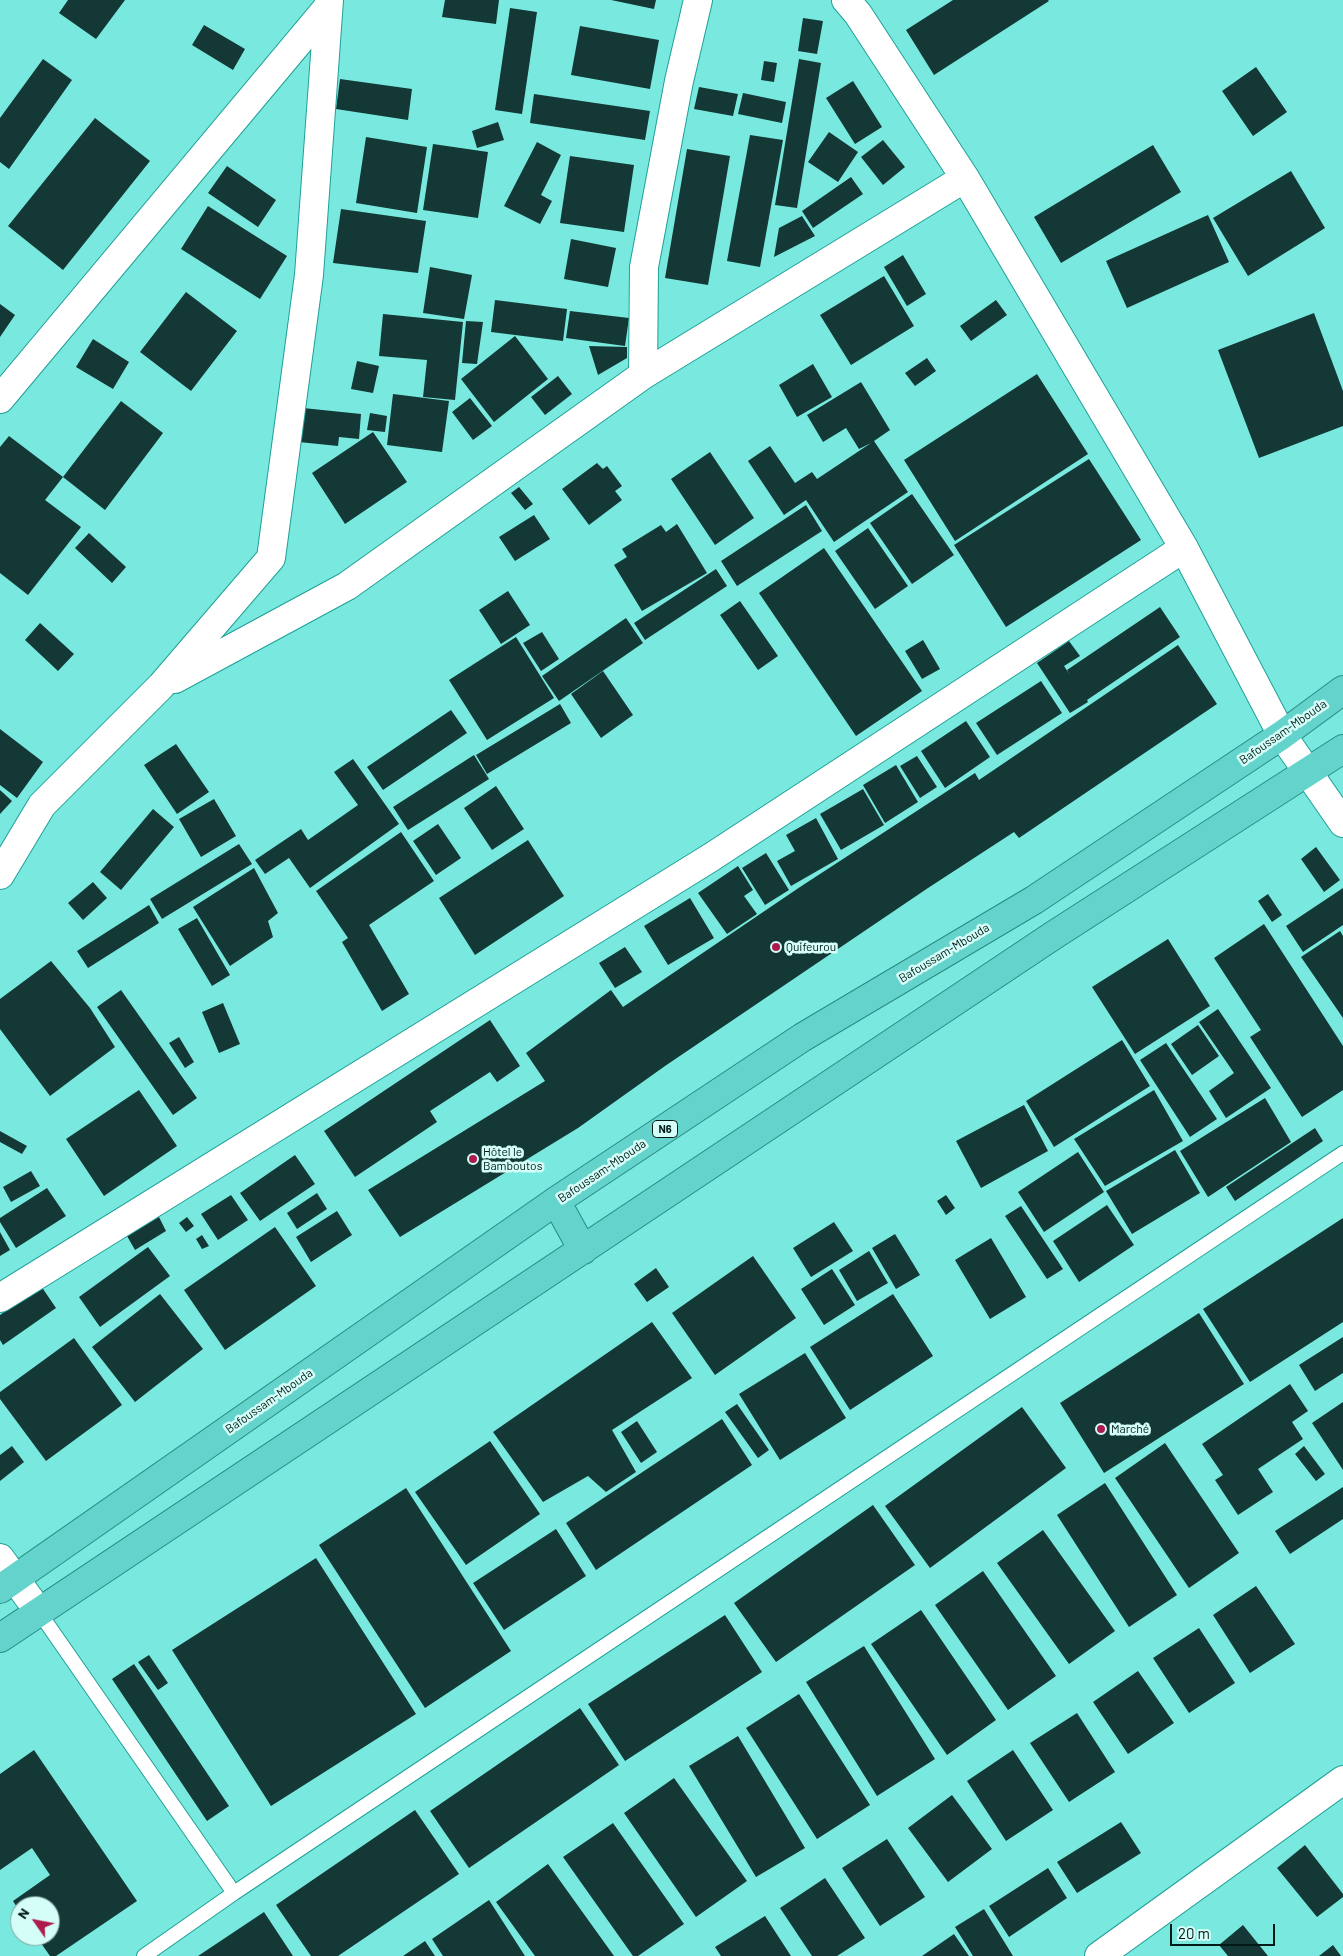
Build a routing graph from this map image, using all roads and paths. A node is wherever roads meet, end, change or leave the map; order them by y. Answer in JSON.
{"nodes":[{"id":1,"x":698,"y":0,"type":"edge"},
{"id":2,"x":846,"y":0,"type":"edge"},
{"id":3,"x":328,"y":4,"type":"edge"},
{"id":4,"x":965,"y":178,"type":"junction"},
{"id":5,"x":642,"y":375,"type":"junction"},
{"id":6,"x":0,"y":399,"type":"edge"},
{"id":7,"x":1184,"y":548,"type":"junction"},
{"id":8,"x":161,"y":686,"type":"junction"},
{"id":9,"x":1343,"y":690,"type":"edge"},
{"id":10,"x":1282,"y":735,"type":"junction"},
{"id":11,"x":1343,"y":749,"type":"edge"},
{"id":12,"x":1308,"y":772,"type":"junction"},
{"id":13,"x":1343,"y":823,"type":"edge"},
{"id":14,"x":0,"y":875,"type":"edge"},
{"id":15,"x":1343,"y":1153,"type":"edge"},
{"id":16,"x":556,"y":1202,"type":"junction"},
{"id":17,"x":583,"y":1250,"type":"junction"},
{"id":18,"x":0,"y":1298,"type":"edge"},
{"id":19,"x":5,"y":1575,"type":"edge"},
{"id":20,"x":39,"y":1612,"type":"junction"},
{"id":21,"x":0,"y":1638,"type":"edge"},
{"id":22,"x":1343,"y":1780,"type":"edge"},
{"id":23,"x":234,"y":1893,"type":"junction"},
{"id":24,"x":144,"y":1956,"type":"edge"},
{"id":25,"x":1099,"y":1956,"type":"edge"}],
"edges":[{"from":1,"to":5,"type":"street"},
{"from":2,"to":4,"type":"street"},
{"from":3,"to":6,"type":"street"},
{"from":3,"to":8,"type":"street"},
{"from":4,"to":5,"type":"street"},
{"from":4,"to":7,"type":"street"},
{"from":5,"to":8,"type":"street"},
{"from":7,"to":10,"type":"street"},
{"from":7,"to":18,"type":"street"},
{"from":8,"to":14,"type":"street"},
{"from":9,"to":10,"type":"highway","name":"Bafoussam-Mbouda","number":"N6"},
{"from":10,"to":12,"type":"street"},
{"from":10,"to":16,"type":"highway","name":"Bafoussam-Mbouda","number":"N6"},
{"from":11,"to":12,"type":"highway"},
{"from":12,"to":13,"type":"street"},
{"from":12,"to":17,"type":"highway"},
{"from":15,"to":23,"type":"lane"},
{"from":16,"to":17,"type":"highway"},
{"from":16,"to":19,"type":"highway","name":"Bafoussam-Mbouda","number":"N6"},
{"from":17,"to":20,"type":"highway"},
{"from":19,"to":20,"type":"street"},
{"from":20,"to":21,"type":"highway"},
{"from":20,"to":23,"type":"lane"},
{"from":22,"to":25,"type":"street"},
{"from":23,"to":24,"type":"lane"}]}
